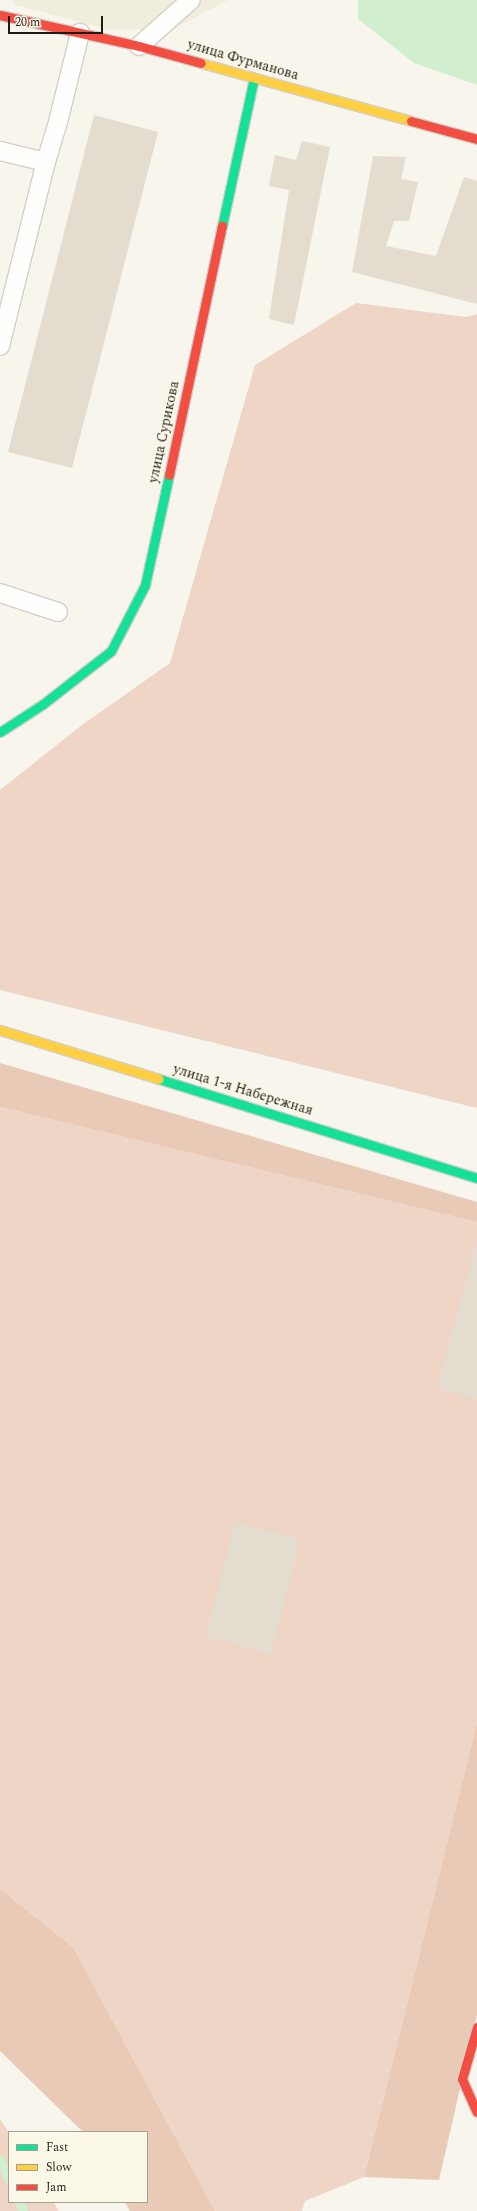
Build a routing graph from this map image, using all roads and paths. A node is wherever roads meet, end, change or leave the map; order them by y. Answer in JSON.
{"nodes":[{"id":1,"x":191,"y":0,"type":"edge"},
{"id":2,"x":0,"y":15,"type":"edge"},
{"id":3,"x":80,"y":33,"type":"junction"},
{"id":4,"x":140,"y":46,"type":"junction"},
{"id":5,"x":254,"y":78,"type":"junction"},
{"id":6,"x":477,"y":139,"type":"edge"},
{"id":7,"x":0,"y":151,"type":"edge"},
{"id":8,"x":46,"y":162,"type":"junction"},
{"id":9,"x":0,"y":346,"type":"edge"},
{"id":10,"x":0,"y":593,"type":"edge"},
{"id":11,"x":58,"y":612,"type":"dead end"},
{"id":12,"x":0,"y":732,"type":"edge"},
{"id":13,"x":0,"y":1030,"type":"edge"},
{"id":14,"x":477,"y":1178,"type":"edge"},
{"id":15,"x":477,"y":2027,"type":"edge"},
{"id":16,"x":477,"y":2112,"type":"edge"}],
"edges":[{"from":1,"to":4,"type":"lane"},
{"from":2,"to":3,"type":"street","name":"улица Фурманова"},
{"from":3,"to":4,"type":"street","name":"улица Фурманова"},
{"from":3,"to":8,"type":"lane"},
{"from":4,"to":5,"type":"street","name":"улица Фурманова"},
{"from":5,"to":6,"type":"street","name":"улица Фурманова"},
{"from":5,"to":12,"type":"street","name":"улица Сурикова"},
{"from":7,"to":8,"type":"lane"},
{"from":8,"to":9,"type":"lane"},
{"from":10,"to":11,"type":"lane"},
{"from":13,"to":14,"type":"street","name":"улица 1-я Набережная"},
{"from":15,"to":16,"type":"street"}]}
